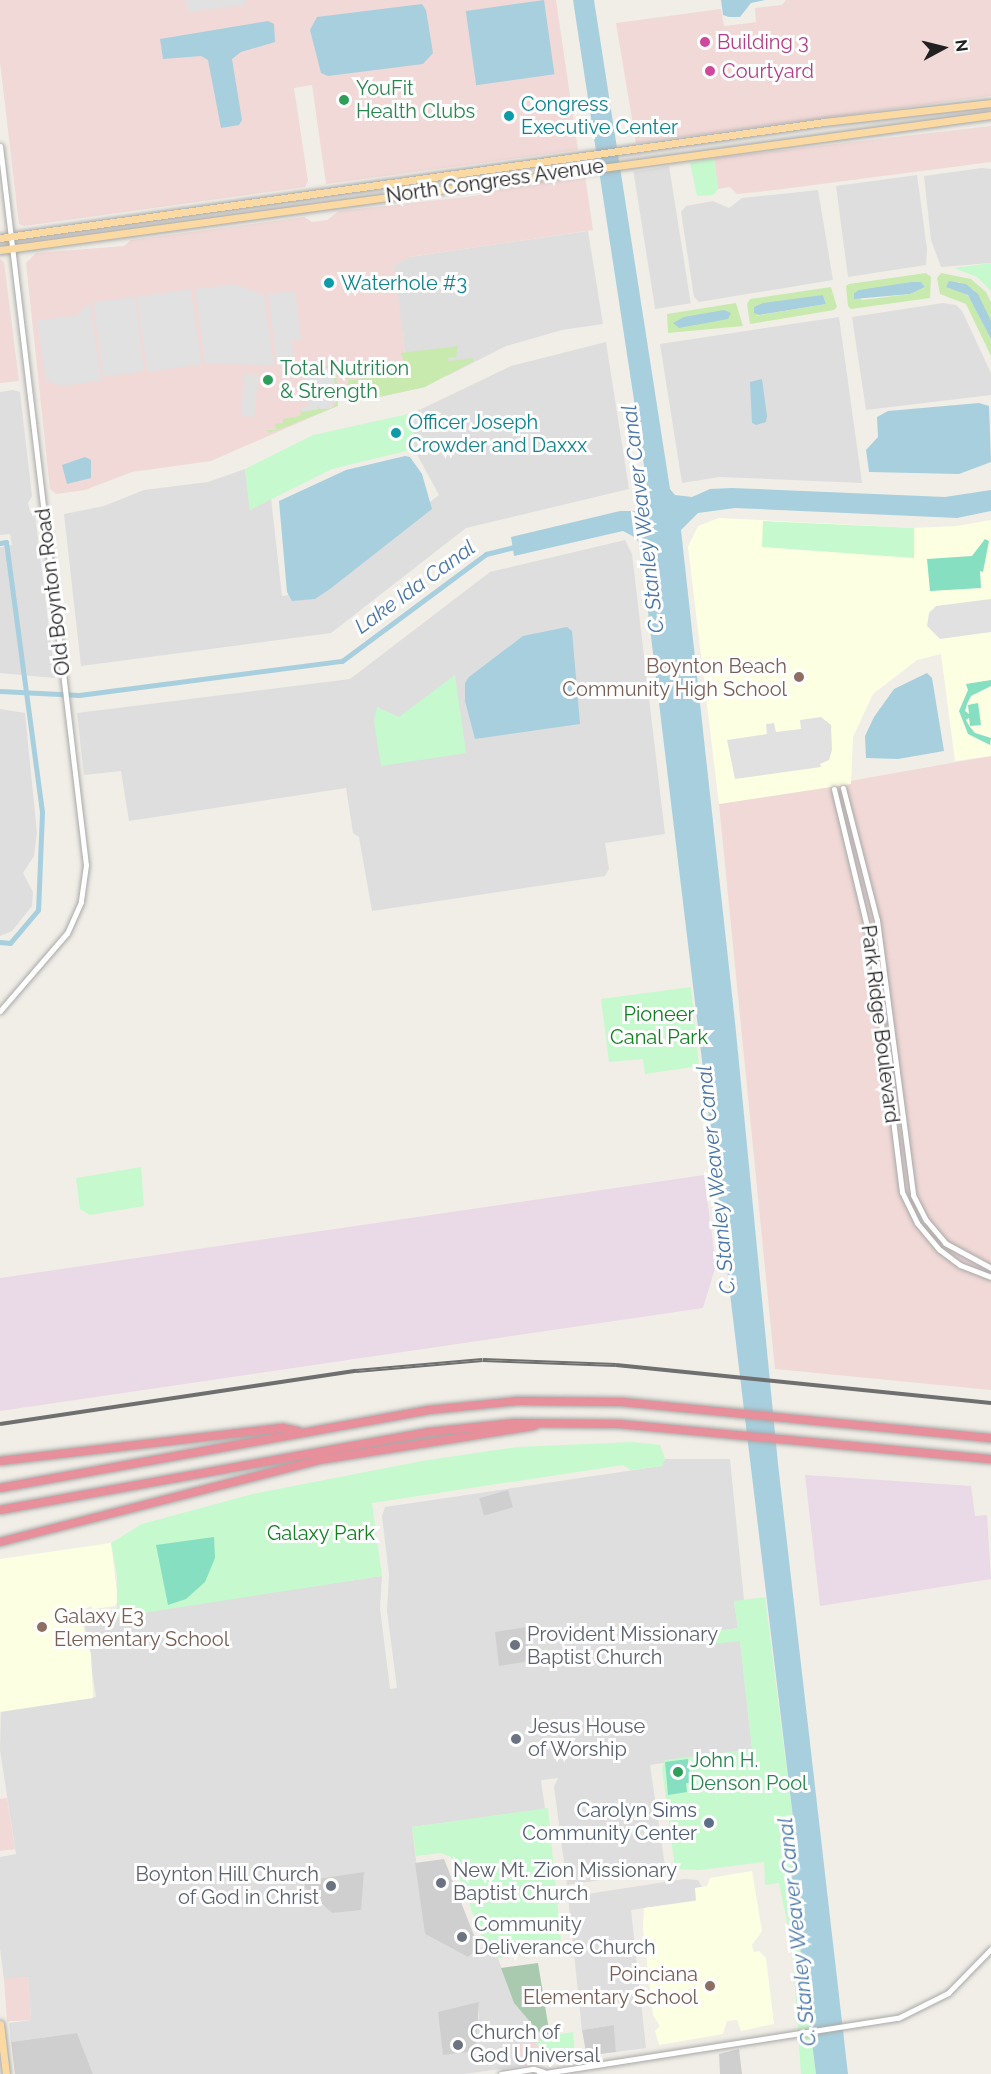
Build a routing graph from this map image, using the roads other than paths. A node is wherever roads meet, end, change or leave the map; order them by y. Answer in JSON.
{"nodes":[{"id":1,"x":991,"y":103,"type":"edge"},
{"id":2,"x":991,"y":115,"type":"edge"},
{"id":3,"x":693,"y":141,"type":"junction"},
{"id":4,"x":0,"y":146,"type":"edge"},
{"id":5,"x":677,"y":156,"type":"junction"},
{"id":6,"x":10,"y":237,"type":"junction"},
{"id":7,"x":0,"y":238,"type":"edge"},
{"id":8,"x":12,"y":249,"type":"junction"},
{"id":9,"x":0,"y":250,"type":"edge"},
{"id":10,"x":843,"y":788,"type":"dead end"},
{"id":11,"x":834,"y":789,"type":"dead end"},
{"id":12,"x":0,"y":1011,"type":"edge"},
{"id":13,"x":991,"y":1268,"type":"edge"},
{"id":14,"x":991,"y":1277,"type":"edge"},
{"id":15,"x":550,"y":1422,"type":"junction"},
{"id":16,"x":306,"y":1432,"type":"junction"},
{"id":17,"x":991,"y":1438,"type":"edge"},
{"id":18,"x":0,"y":1461,"type":"edge"},
{"id":19,"x":991,"y":1462,"type":"edge"},
{"id":20,"x":0,"y":1488,"type":"edge"},
{"id":21,"x":0,"y":1510,"type":"edge"},
{"id":22,"x":0,"y":1542,"type":"edge"},
{"id":23,"x":991,"y":1949,"type":"edge"},
{"id":24,"x":0,"y":2024,"type":"edge"},
{"id":25,"x":581,"y":2066,"type":"junction"},
{"id":26,"x":542,"y":2073,"type":"edge"},
{"id":27,"x":6,"y":2074,"type":"edge"},
{"id":28,"x":501,"y":2074,"type":"edge"},
{"id":29,"x":582,"y":2074,"type":"edge"}],
"edges":[{"from":1,"to":3,"type":"main road","name":"North Congress Avenue"},
{"from":2,"to":5,"type":"main road","name":"North Congress Avenue"},
{"from":3,"to":5,"type":"main road"},
{"from":3,"to":6,"type":"main road","name":"North Congress Avenue"},
{"from":4,"to":6,"type":"street","name":"Old Boynton Road"},
{"from":5,"to":8,"type":"main road","name":"North Congress Avenue"},
{"from":6,"to":7,"type":"main road","name":"North Congress Avenue"},
{"from":6,"to":8,"type":"street","name":"Old Boynton Road"},
{"from":8,"to":9,"type":"main road","name":"North Congress Avenue"},
{"from":8,"to":12,"type":"street","name":"Old Boynton Road"},
{"from":10,"to":13,"type":"street","name":"Park Ridge Boulevard"},
{"from":11,"to":14,"type":"street","name":"Park Ridge Boulevard"},
{"from":15,"to":19,"type":"highway"},
{"from":15,"to":21,"type":"highway"},
{"from":15,"to":22,"type":"highway"},
{"from":16,"to":17,"type":"highway"},
{"from":16,"to":18,"type":"highway"},
{"from":16,"to":20,"type":"highway"},
{"from":23,"to":25,"type":"street"},
{"from":24,"to":27,"type":"main road"},
{"from":25,"to":26,"type":"street"},
{"from":25,"to":29,"type":"street"},
{"from":26,"to":28,"type":"street"}]}
